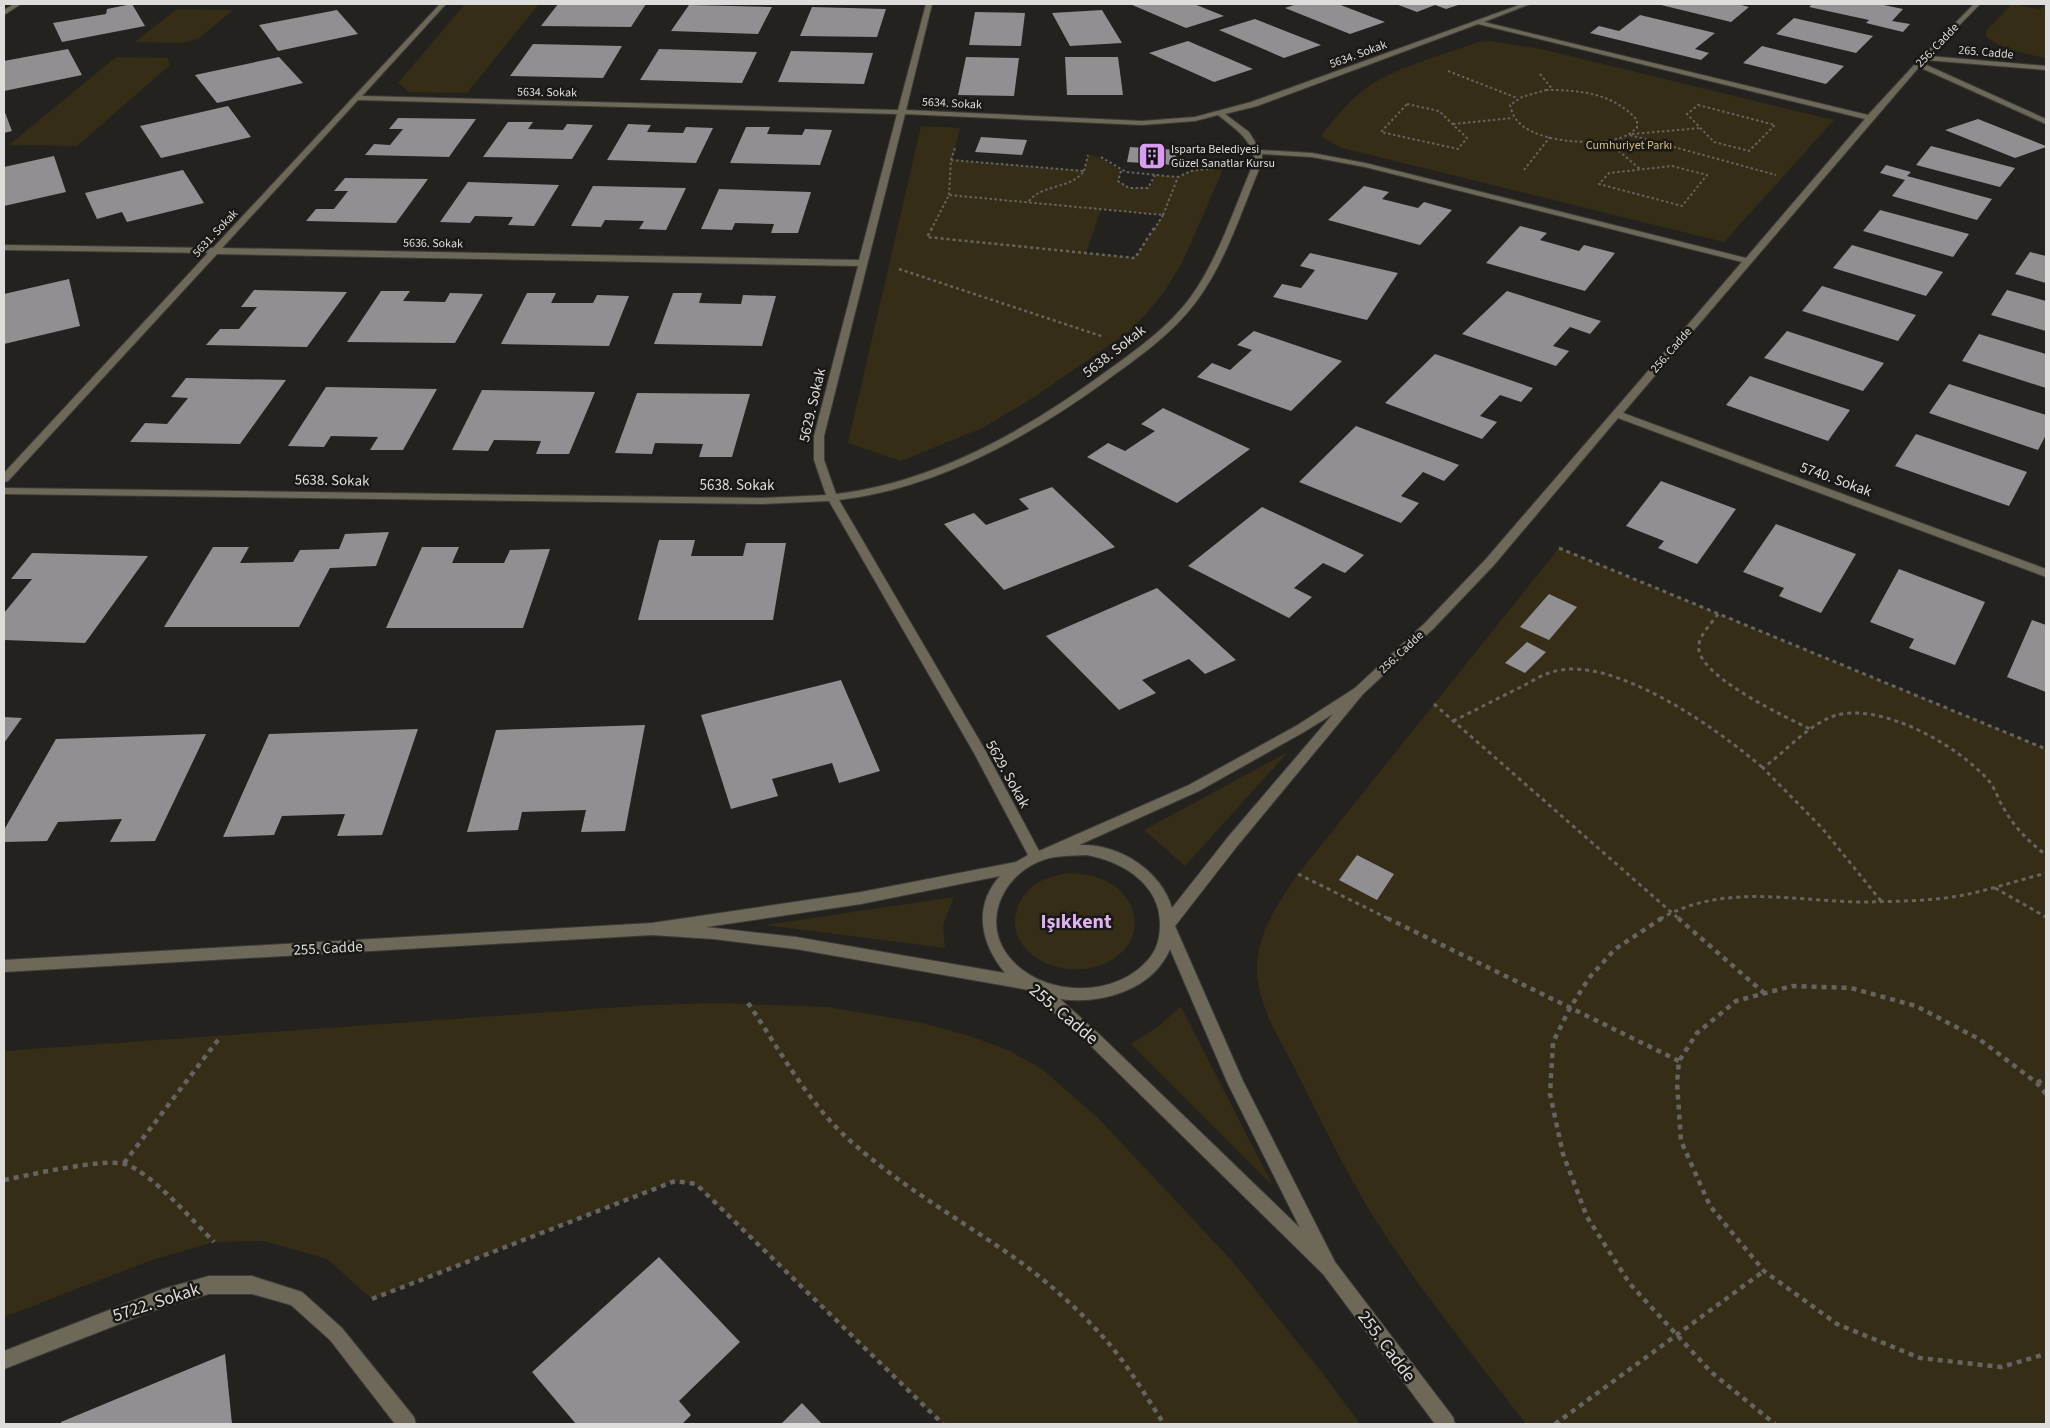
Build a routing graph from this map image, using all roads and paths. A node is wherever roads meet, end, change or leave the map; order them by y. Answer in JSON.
{"nodes":[{"id":1,"x":18,"y":4,"type":"edge"},
{"id":2,"x":443,"y":4,"type":"edge"},
{"id":3,"x":929,"y":4,"type":"edge"},
{"id":4,"x":1527,"y":4,"type":"edge"},
{"id":5,"x":1977,"y":4,"type":"edge"},
{"id":6,"x":4,"y":13,"type":"edge"},
{"id":7,"x":1477,"y":22,"type":"junction"},
{"id":8,"x":1921,"y":61,"type":"junction"},
{"id":9,"x":2046,"y":68,"type":"edge"},
{"id":10,"x":1443,"y":69,"type":"dead end"},
{"id":11,"x":356,"y":98,"type":"junction"},
{"id":12,"x":1517,"y":98,"type":"junction"},
{"id":13,"x":901,"y":112,"type":"junction"},
{"id":14,"x":1220,"y":114,"type":"junction"},
{"id":15,"x":1513,"y":118,"type":"junction"},
{"id":16,"x":1870,"y":118,"type":"junction"},
{"id":17,"x":2046,"y":122,"type":"edge"},
{"id":18,"x":1452,"y":124,"type":"junction"},
{"id":19,"x":1700,"y":128,"type":"junction"},
{"id":20,"x":1629,"y":134,"type":"junction"},
{"id":21,"x":1550,"y":137,"type":"junction"},
{"id":22,"x":1606,"y":141,"type":"junction"},
{"id":23,"x":956,"y":144,"type":"dead end"},
{"id":24,"x":1259,"y":152,"type":"junction"},
{"id":25,"x":952,"y":160,"type":"junction"},
{"id":26,"x":1224,"y":167,"type":"dead end"},
{"id":27,"x":1640,"y":169,"type":"junction"},
{"id":28,"x":1084,"y":171,"type":"junction"},
{"id":29,"x":1121,"y":171,"type":"junction"},
{"id":30,"x":1520,"y":174,"type":"dead end"},
{"id":31,"x":1155,"y":175,"type":"junction"},
{"id":32,"x":1178,"y":177,"type":"junction"},
{"id":33,"x":1783,"y":177,"type":"dead end"},
{"id":34,"x":949,"y":195,"type":"junction"},
{"id":35,"x":1028,"y":202,"type":"junction"},
{"id":36,"x":1164,"y":215,"type":"junction"},
{"id":37,"x":4,"y":247,"type":"edge"},
{"id":38,"x":215,"y":252,"type":"junction"},
{"id":39,"x":1747,"y":261,"type":"junction"},
{"id":40,"x":863,"y":263,"type":"junction"},
{"id":41,"x":898,"y":269,"type":"dead end"},
{"id":42,"x":1107,"y":338,"type":"dead end"},
{"id":43,"x":1616,"y":414,"type":"junction"},
{"id":44,"x":4,"y":479,"type":"edge"},
{"id":45,"x":4,"y":491,"type":"edge"},
{"id":46,"x":832,"y":497,"type":"junction"},
{"id":47,"x":1559,"y":548,"type":"dead end"},
{"id":48,"x":2046,"y":573,"type":"edge"},
{"id":49,"x":1718,"y":614,"type":"junction"},
{"id":50,"x":1359,"y":690,"type":"junction"},
{"id":51,"x":1434,"y":704,"type":"dead end"},
{"id":52,"x":1453,"y":721,"type":"junction"},
{"id":53,"x":1812,"y":730,"type":"junction"},
{"id":54,"x":2046,"y":749,"type":"edge"},
{"id":55,"x":1763,"y":768,"type":"junction"},
{"id":56,"x":1042,"y":855,"type":"junction"},
{"id":57,"x":2046,"y":855,"type":"edge"},
{"id":58,"x":1020,"y":866,"type":"junction"},
{"id":59,"x":2046,"y":873,"type":"edge"},
{"id":60,"x":1298,"y":874,"type":"dead end"},
{"id":61,"x":1994,"y":887,"type":"junction"},
{"id":62,"x":1881,"y":901,"type":"junction"},
{"id":63,"x":1672,"y":912,"type":"junction"},
{"id":64,"x":2046,"y":917,"type":"edge"},
{"id":65,"x":1167,"y":925,"type":"junction"},
{"id":66,"x":652,"y":930,"type":"junction"},
{"id":67,"x":4,"y":966,"type":"edge"},
{"id":68,"x":1033,"y":984,"type":"junction"},
{"id":69,"x":1765,"y":993,"type":"junction"},
{"id":70,"x":748,"y":1003,"type":"dead end"},
{"id":71,"x":1570,"y":1008,"type":"junction"},
{"id":72,"x":221,"y":1036,"type":"dead end"},
{"id":73,"x":1679,"y":1061,"type":"junction"},
{"id":74,"x":2046,"y":1078,"type":"edge"},
{"id":75,"x":2037,"y":1083,"type":"junction"},
{"id":76,"x":2046,"y":1094,"type":"edge"},
{"id":77,"x":124,"y":1163,"type":"junction"},
{"id":78,"x":4,"y":1180,"type":"edge"},
{"id":79,"x":214,"y":1242,"type":"dead end"},
{"id":80,"x":1329,"y":1268,"type":"junction"},
{"id":81,"x":1764,"y":1271,"type":"junction"},
{"id":82,"x":372,"y":1299,"type":"dead end"},
{"id":83,"x":1677,"y":1334,"type":"junction"},
{"id":84,"x":2046,"y":1354,"type":"edge"},
{"id":85,"x":4,"y":1360,"type":"edge"},
{"id":86,"x":407,"y":1424,"type":"edge"},
{"id":87,"x":943,"y":1424,"type":"edge"},
{"id":88,"x":1164,"y":1424,"type":"edge"},
{"id":89,"x":1446,"y":1424,"type":"edge"},
{"id":90,"x":1555,"y":1424,"type":"edge"},
{"id":91,"x":1775,"y":1424,"type":"edge"}],
"edges":[{"from":1,"to":6,"type":"street"},
{"from":2,"to":11,"type":"street","name":"5631. Sokak"},
{"from":3,"to":13,"type":"street","name":"5629. Sokak"},
{"from":4,"to":7,"type":"street","name":"5634. Sokak"},
{"from":5,"to":8,"type":"street","name":"256. Cadde"},
{"from":7,"to":14,"type":"street","name":"5634. Sokak"},
{"from":7,"to":16,"type":"street"},
{"from":8,"to":9,"type":"street","name":"265. Cadde"},
{"from":8,"to":16,"type":"street","name":"256. Cadde"},
{"from":8,"to":17,"type":"street"},
{"from":10,"to":12,"type":"path"},
{"from":11,"to":13,"type":"street","name":"5634. Sokak"},
{"from":11,"to":38,"type":"street","name":"5631. Sokak"},
{"from":12,"to":15,"type":"path"},
{"from":12,"to":20,"type":"path"},
{"from":13,"to":14,"type":"street","name":"5634. Sokak"},
{"from":13,"to":40,"type":"street","name":"5629. Sokak"},
{"from":14,"to":24,"type":"street"},
{"from":15,"to":18,"type":"path"},
{"from":15,"to":21,"type":"path"},
{"from":16,"to":39,"type":"street","name":"256. Cadde"},
{"from":18,"to":18,"type":"path"},
{"from":19,"to":19,"type":"path"},
{"from":19,"to":20,"type":"path"},
{"from":20,"to":22,"type":"path"},
{"from":20,"to":33,"type":"path"},
{"from":21,"to":22,"type":"path"},
{"from":21,"to":30,"type":"path"},
{"from":22,"to":27,"type":"path"},
{"from":23,"to":25,"type":"path"},
{"from":24,"to":39,"type":"street"},
{"from":24,"to":46,"type":"street","name":"5638. Sokak"},
{"from":25,"to":28,"type":"path"},
{"from":25,"to":34,"type":"path"},
{"from":26,"to":32,"type":"path"},
{"from":27,"to":27,"type":"path"},
{"from":28,"to":29,"type":"path"},
{"from":28,"to":35,"type":"path"},
{"from":29,"to":31,"type":"path"},
{"from":29,"to":31,"type":"path"},
{"from":31,"to":32,"type":"path"},
{"from":32,"to":36,"type":"path"},
{"from":34,"to":35,"type":"path"},
{"from":34,"to":36,"type":"path"},
{"from":35,"to":36,"type":"path"},
{"from":37,"to":38,"type":"street","name":"5636. Sokak"},
{"from":38,"to":40,"type":"street","name":"5636. Sokak"},
{"from":38,"to":44,"type":"street","name":"5631. Sokak"},
{"from":39,"to":43,"type":"street","name":"256. Cadde"},
{"from":40,"to":46,"type":"street","name":"5629. Sokak"},
{"from":41,"to":42,"type":"path"},
{"from":43,"to":48,"type":"street","name":"5740. Sokak"},
{"from":43,"to":50,"type":"street","name":"256. Cadde"},
{"from":45,"to":46,"type":"street","name":"5638. Sokak"},
{"from":46,"to":56,"type":"street","name":"5629. Sokak"},
{"from":47,"to":49,"type":"path"},
{"from":49,"to":53,"type":"path"},
{"from":49,"to":54,"type":"path"},
{"from":50,"to":56,"type":"street","name":"256. Cadde"},
{"from":50,"to":65,"type":"street","name":"256. Cadde"},
{"from":51,"to":52,"type":"path"},
{"from":52,"to":55,"type":"path"},
{"from":52,"to":63,"type":"path"},
{"from":53,"to":55,"type":"path"},
{"from":53,"to":57,"type":"path"},
{"from":55,"to":62,"type":"path"},
{"from":56,"to":58,"type":"street"},
{"from":56,"to":65,"type":"street"},
{"from":58,"to":66,"type":"street","name":"255. Cadde"},
{"from":58,"to":68,"type":"street"},
{"from":59,"to":61,"type":"path"},
{"from":60,"to":71,"type":"path"},
{"from":61,"to":62,"type":"path"},
{"from":61,"to":64,"type":"path"},
{"from":62,"to":63,"type":"path"},
{"from":63,"to":69,"type":"path"},
{"from":63,"to":71,"type":"path"},
{"from":65,"to":68,"type":"street"},
{"from":65,"to":80,"type":"street","name":"255. Cadde"},
{"from":66,"to":67,"type":"street","name":"255. Cadde"},
{"from":66,"to":68,"type":"street","name":"255. Cadde"},
{"from":68,"to":80,"type":"street","name":"255. Cadde"},
{"from":69,"to":73,"type":"path"},
{"from":69,"to":75,"type":"path"},
{"from":70,"to":88,"type":"path"},
{"from":71,"to":73,"type":"path"},
{"from":71,"to":83,"type":"path"},
{"from":72,"to":77,"type":"path"},
{"from":73,"to":81,"type":"path"},
{"from":74,"to":75,"type":"path"},
{"from":75,"to":76,"type":"path"},
{"from":77,"to":78,"type":"path"},
{"from":77,"to":79,"type":"path"},
{"from":80,"to":89,"type":"street","name":"255. Cadde"},
{"from":81,"to":83,"type":"path"},
{"from":81,"to":84,"type":"path"},
{"from":82,"to":87,"type":"path"},
{"from":83,"to":90,"type":"path"},
{"from":83,"to":91,"type":"path"},
{"from":85,"to":86,"type":"street","name":"5722. Sokak"}]}
